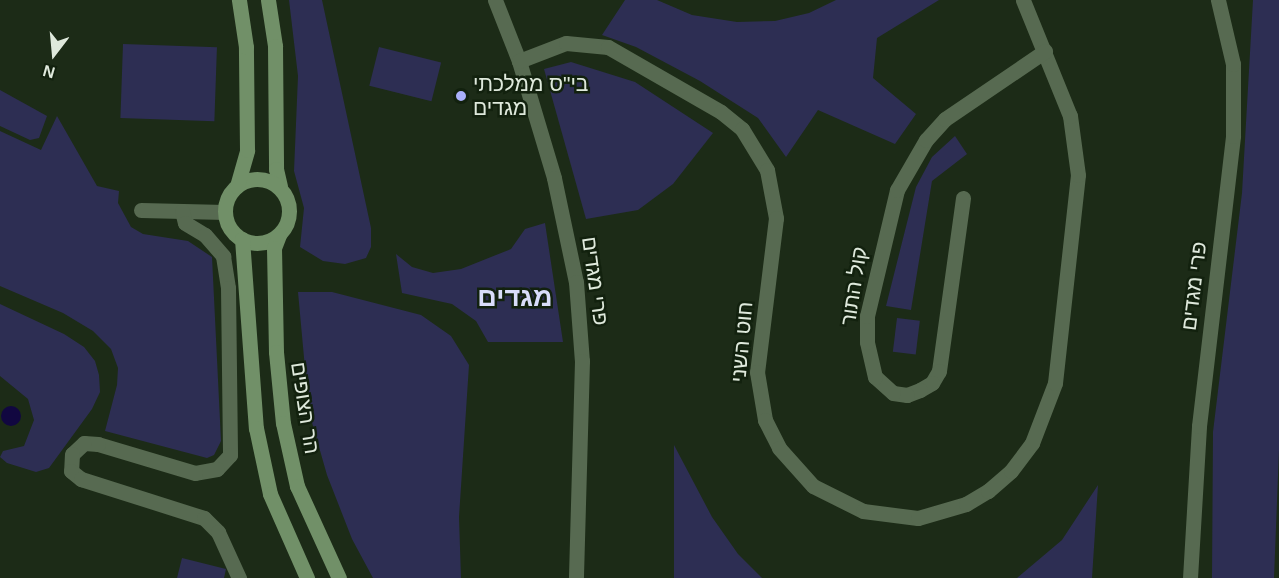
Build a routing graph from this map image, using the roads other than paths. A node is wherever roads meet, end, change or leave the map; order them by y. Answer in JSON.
{"nodes":[{"id":1,"x":239,"y":0,"type":"edge"},
{"id":2,"x":268,"y":0,"type":"edge"},
{"id":3,"x":495,"y":0,"type":"edge"},
{"id":4,"x":1023,"y":0,"type":"edge"},
{"id":5,"x":1218,"y":0,"type":"edge"},
{"id":6,"x":1045,"y":51,"type":"junction"},
{"id":7,"x":519,"y":61,"type":"junction"},
{"id":8,"x":237,"y":186,"type":"junction"},
{"id":9,"x":280,"y":187,"type":"junction"},
{"id":10,"x":963,"y":198,"type":"dead end"},
{"id":11,"x":141,"y":210,"type":"dead end"},
{"id":12,"x":182,"y":210,"type":"junction"},
{"id":13,"x":225,"y":212,"type":"junction"},
{"id":14,"x":279,"y":235,"type":"junction"},
{"id":15,"x":242,"y":239,"type":"junction"},
{"id":16,"x":303,"y":574,"type":"edge"},
{"id":17,"x":239,"y":578,"type":"edge"},
{"id":18,"x":339,"y":578,"type":"edge"},
{"id":19,"x":576,"y":578,"type":"edge"},
{"id":20,"x":1190,"y":578,"type":"edge"}],
"edges":[{"from":1,"to":8,"type":"main road"},
{"from":2,"to":9,"type":"main road"},
{"from":3,"to":7,"type":"street","name":"פרי מגדים"},
{"from":4,"to":6,"type":"street","name":"חוט השני"},
{"from":5,"to":20,"type":"street","name":"פרי מגדים"},
{"from":6,"to":7,"type":"street","name":"חוט השני"},
{"from":6,"to":10,"type":"street","name":"קול התור"},
{"from":7,"to":19,"type":"street","name":"פרי מגדים"},
{"from":8,"to":9,"type":"main road"},
{"from":8,"to":13,"type":"main road"},
{"from":9,"to":14,"type":"main road"},
{"from":11,"to":12,"type":"street"},
{"from":12,"to":13,"type":"street"},
{"from":12,"to":17,"type":"street"},
{"from":13,"to":15,"type":"main road"},
{"from":14,"to":15,"type":"main road"},
{"from":14,"to":18,"type":"main road","name":"הר הצופים"},
{"from":15,"to":16,"type":"main road"}]}
